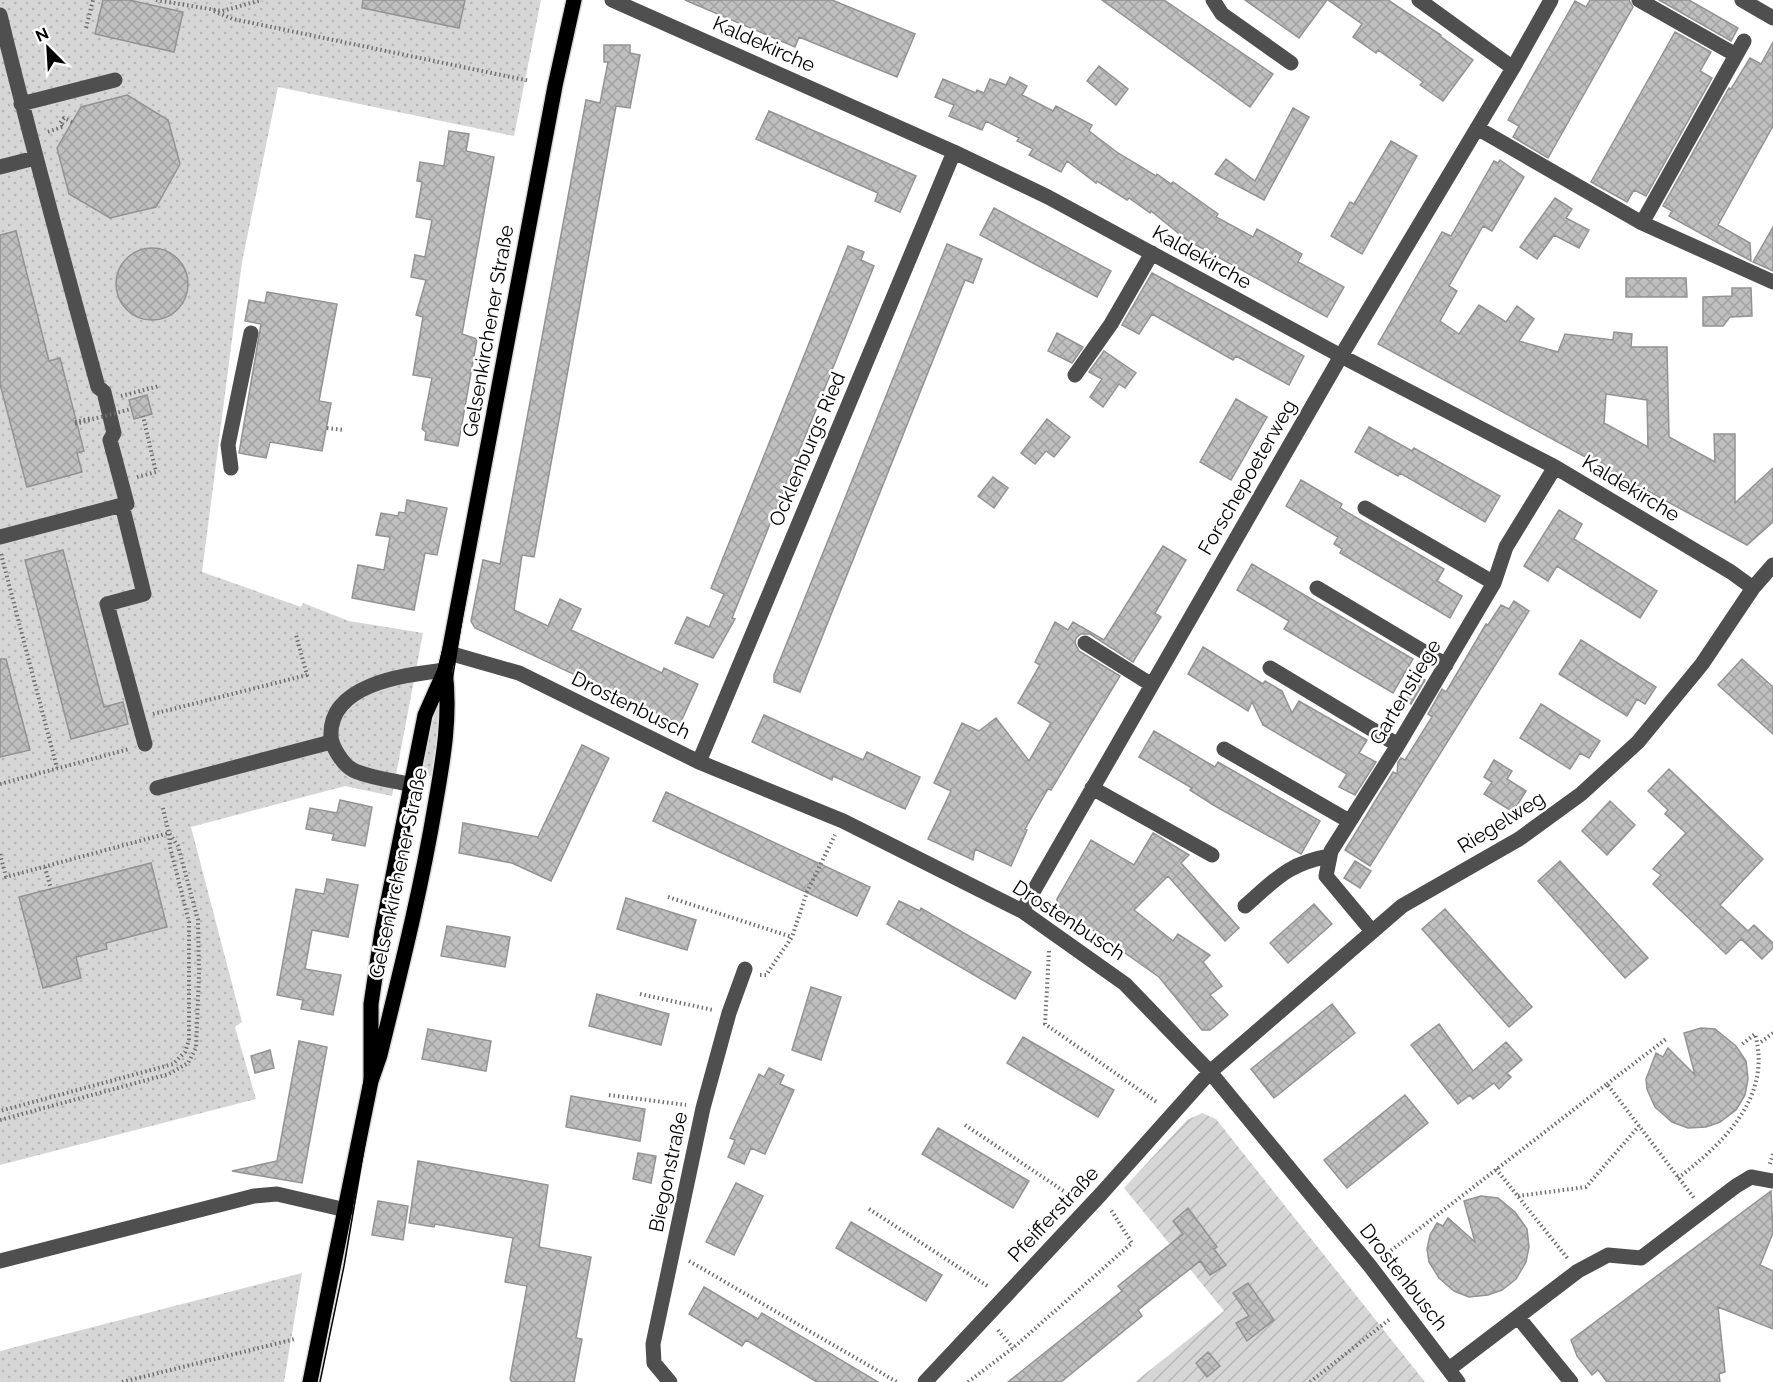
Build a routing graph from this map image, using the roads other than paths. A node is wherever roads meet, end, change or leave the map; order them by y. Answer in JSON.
{"nodes":[{"id":1,"x":574,"y":0,"type":"edge"},
{"id":2,"x":612,"y":0,"type":"edge"},
{"id":3,"x":1213,"y":0,"type":"edge"},
{"id":4,"x":1419,"y":0,"type":"edge"},
{"id":5,"x":1551,"y":0,"type":"edge"},
{"id":6,"x":1639,"y":0,"type":"edge"},
{"id":7,"x":1742,"y":0,"type":"edge"},
{"id":8,"x":0,"y":15,"type":"edge"},
{"id":9,"x":1773,"y":18,"type":"edge"},
{"id":10,"x":1291,"y":63,"type":"dead end"},
{"id":11,"x":1513,"y":68,"type":"junction"},
{"id":12,"x":115,"y":80,"type":"dead end"},
{"id":13,"x":21,"y":104,"type":"junction"},
{"id":14,"x":1478,"y":128,"type":"junction"},
{"id":15,"x":954,"y":152,"type":"junction"},
{"id":16,"x":35,"y":158,"type":"junction"},
{"id":17,"x":0,"y":167,"type":"edge"},
{"id":18,"x":1642,"y":223,"type":"junction"},
{"id":19,"x":1152,"y":253,"type":"junction"},
{"id":20,"x":1773,"y":282,"type":"edge"},
{"id":21,"x":251,"y":333,"type":"dead end"},
{"id":22,"x":1341,"y":356,"type":"junction"},
{"id":23,"x":1076,"y":375,"type":"dead end"},
{"id":24,"x":1555,"y":467,"type":"junction"},
{"id":25,"x":231,"y":468,"type":"dead end"},
{"id":26,"x":122,"y":505,"type":"junction"},
{"id":27,"x":1365,"y":508,"type":"dead end"},
{"id":28,"x":0,"y":537,"type":"edge"},
{"id":29,"x":1773,"y":565,"type":"edge"},
{"id":30,"x":1494,"y":583,"type":"junction"},
{"id":31,"x":1317,"y":588,"type":"dead end"},
{"id":32,"x":1753,"y":588,"type":"junction"},
{"id":33,"x":1085,"y":643,"type":"dead end"},
{"id":34,"x":448,"y":653,"type":"junction"},
{"id":35,"x":1446,"y":665,"type":"junction"},
{"id":36,"x":1270,"y":668,"type":"dead end"},
{"id":37,"x":445,"y":670,"type":"junction"},
{"id":38,"x":1152,"y":685,"type":"junction"},
{"id":39,"x":331,"y":742,"type":"junction"},
{"id":40,"x":146,"y":744,"type":"road end"},
{"id":41,"x":1398,"y":745,"type":"junction"},
{"id":42,"x":1224,"y":749,"type":"dead end"},
{"id":43,"x":699,"y":762,"type":"junction"},
{"id":44,"x":411,"y":785,"type":"junction"},
{"id":45,"x":157,"y":788,"type":"dead end"},
{"id":46,"x":1092,"y":788,"type":"junction"},
{"id":47,"x":1349,"y":821,"type":"junction"},
{"id":48,"x":1212,"y":855,"type":"dead end"},
{"id":49,"x":1330,"y":856,"type":"junction"},
{"id":50,"x":1245,"y":906,"type":"dead end"},
{"id":51,"x":1022,"y":911,"type":"junction"},
{"id":52,"x":1371,"y":930,"type":"junction"},
{"id":53,"x":745,"y":972,"type":"road end"},
{"id":54,"x":1210,"y":1072,"type":"junction"},
{"id":55,"x":371,"y":1081,"type":"junction"},
{"id":56,"x":1773,"y":1181,"type":"edge"},
{"id":57,"x":346,"y":1210,"type":"junction"},
{"id":58,"x":0,"y":1261,"type":"edge"},
{"id":59,"x":1518,"y":1317,"type":"junction"},
{"id":60,"x":1454,"y":1376,"type":"edge"},
{"id":61,"x":310,"y":1382,"type":"edge"},
{"id":62,"x":670,"y":1382,"type":"edge"},
{"id":63,"x":925,"y":1382,"type":"edge"},
{"id":64,"x":1571,"y":1382,"type":"edge"}],
"edges":[{"from":1,"to":34,"type":"main road","name":"Gelsenkirchener Straße"},
{"from":2,"to":15,"type":"street","name":"Kaldekirche"},
{"from":3,"to":10,"type":"street"},
{"from":4,"to":11,"type":"street"},
{"from":5,"to":11,"type":"street","name":"Forschepoeterweg"},
{"from":6,"to":18,"type":"street"},
{"from":7,"to":9,"type":"street"},
{"from":8,"to":13,"type":"street"},
{"from":11,"to":14,"type":"street","name":"Forschepoeterweg"},
{"from":12,"to":13,"type":"street"},
{"from":13,"to":16,"type":"street"},
{"from":14,"to":18,"type":"street"},
{"from":14,"to":22,"type":"street","name":"Forschepoeterweg"},
{"from":15,"to":19,"type":"street","name":"Kaldekirche"},
{"from":15,"to":43,"type":"street","name":"Ocklenburgs Ried"},
{"from":16,"to":17,"type":"street"},
{"from":16,"to":26,"type":"street"},
{"from":18,"to":20,"type":"street"},
{"from":19,"to":22,"type":"street","name":"Kaldekirche"},
{"from":19,"to":23,"type":"street"},
{"from":21,"to":25,"type":"street"},
{"from":22,"to":24,"type":"street","name":"Kaldekirche"},
{"from":22,"to":38,"type":"street","name":"Forschepoeterweg"},
{"from":24,"to":30,"type":"street","name":"Gartenstiege"},
{"from":24,"to":32,"type":"street","name":"Kaldekirche"},
{"from":26,"to":28,"type":"street"},
{"from":26,"to":40,"type":"street"},
{"from":27,"to":30,"type":"street"},
{"from":29,"to":32,"type":"street","name":"Riegelweg"},
{"from":30,"to":35,"type":"street","name":"Gartenstiege"},
{"from":31,"to":35,"type":"street"},
{"from":32,"to":52,"type":"street","name":"Riegelweg"},
{"from":33,"to":38,"type":"street"},
{"from":34,"to":37,"type":"main road","name":"Gelsenkirchener Straße"},
{"from":34,"to":43,"type":"street","name":"Drostenbusch"},
{"from":35,"to":41,"type":"street","name":"Gartenstiege"},
{"from":36,"to":41,"type":"street"},
{"from":37,"to":39,"type":"street"},
{"from":37,"to":44,"type":"main road","name":"Gelsenkirchener Straße"},
{"from":37,"to":55,"type":"main road","name":"Gelsenkirchener Straße"},
{"from":38,"to":46,"type":"street","name":"Forschepoeterweg"},
{"from":39,"to":44,"type":"street","name":"Gelsenkirchener Straße"},
{"from":39,"to":45,"type":"street"},
{"from":41,"to":47,"type":"street","name":"Gartenstiege"},
{"from":42,"to":47,"type":"street"},
{"from":43,"to":51,"type":"street","name":"Drostenbusch"},
{"from":44,"to":55,"type":"main road","name":"Gelsenkirchener Straße"},
{"from":46,"to":48,"type":"street"},
{"from":46,"to":51,"type":"street","name":"Forschepoeterweg"},
{"from":47,"to":49,"type":"street","name":"Gartenstiege"},
{"from":49,"to":50,"type":"street"},
{"from":49,"to":52,"type":"street"},
{"from":51,"to":54,"type":"street","name":"Drostenbusch"},
{"from":52,"to":54,"type":"street","name":"Riegelweg"},
{"from":53,"to":62,"type":"street","name":"Biegonstraße"},
{"from":54,"to":60,"type":"street","name":"Drostenbusch"},
{"from":54,"to":63,"type":"street","name":"Pfeifferstraße"},
{"from":55,"to":57,"type":"main road","name":"Gelsenkirchener Straße"},
{"from":56,"to":59,"type":"street"},
{"from":57,"to":58,"type":"street"},
{"from":57,"to":61,"type":"main road","name":"Gelsenkirchener Straße"},
{"from":59,"to":60,"type":"street"},
{"from":59,"to":64,"type":"street"}]}
